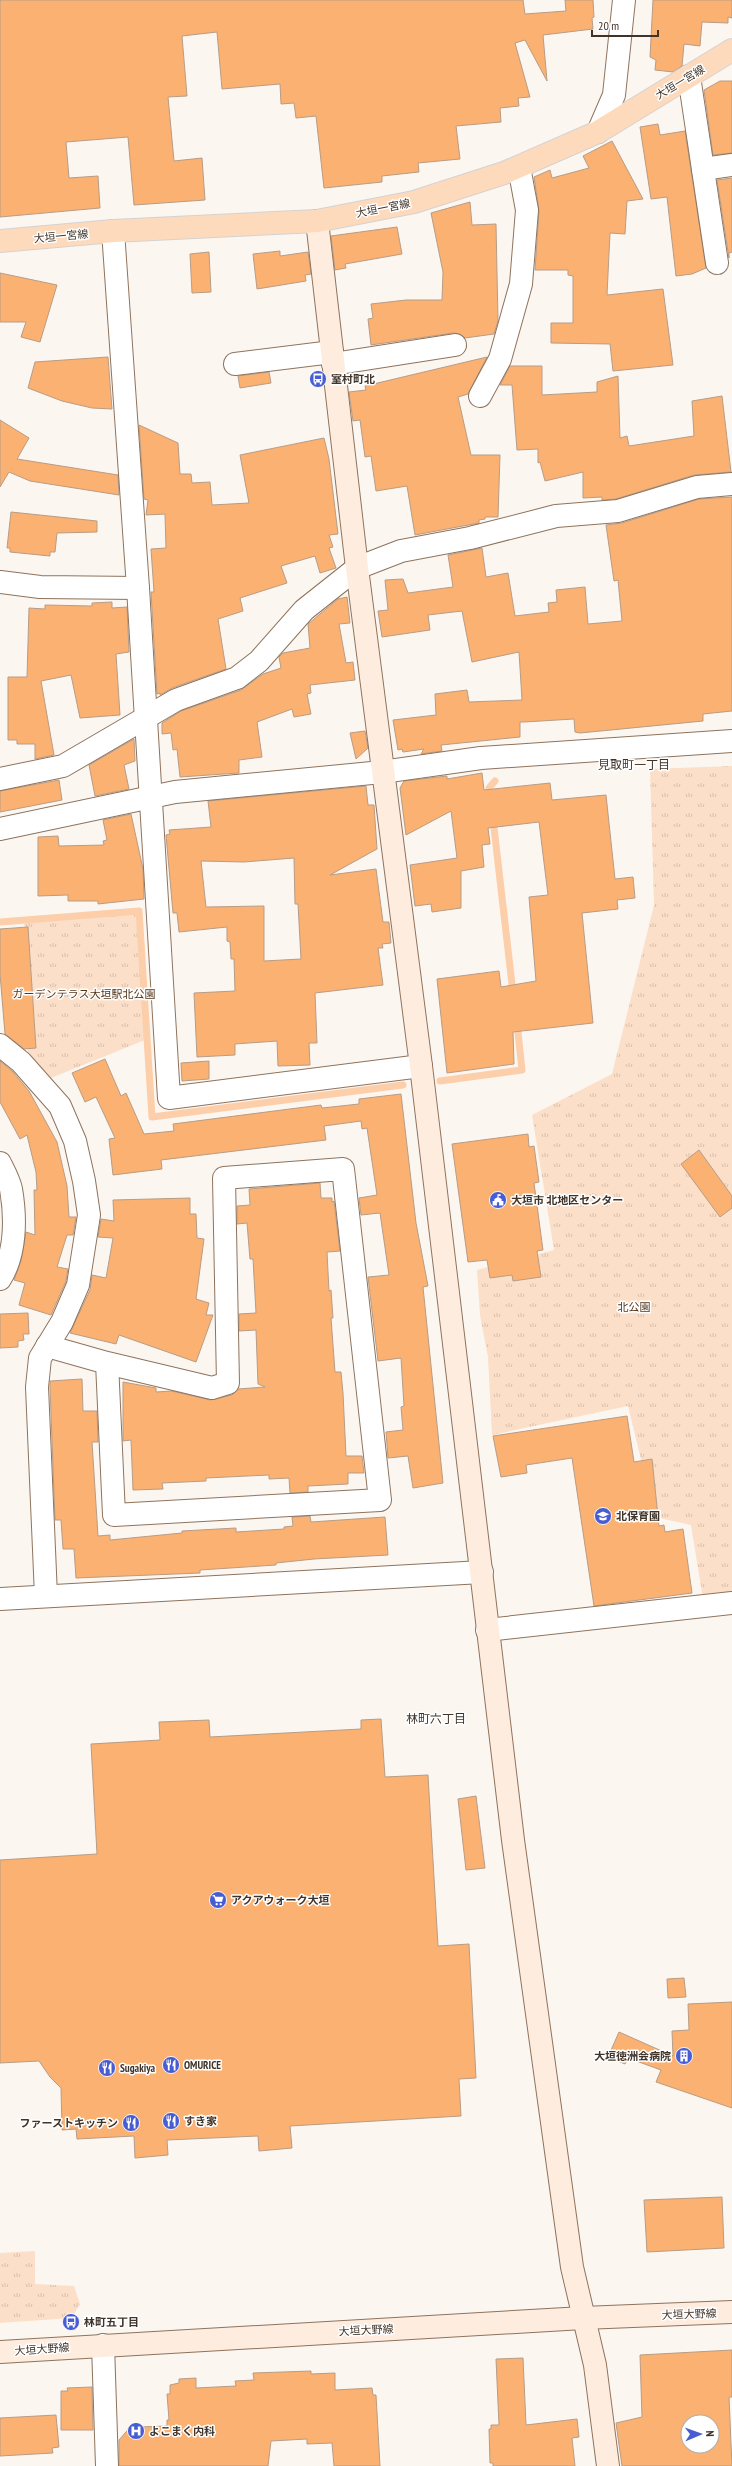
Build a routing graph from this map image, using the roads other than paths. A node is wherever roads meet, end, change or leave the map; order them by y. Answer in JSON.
{"nodes":[{"id":1,"x":624,"y":0,"type":"edge"},
{"id":2,"x":732,"y":50,"type":"edge"},
{"id":3,"x":689,"y":76,"type":"junction"},
{"id":4,"x":598,"y":132,"type":"junction"},
{"id":5,"x":732,"y":165,"type":"edge"},
{"id":6,"x":519,"y":167,"type":"junction"},
{"id":7,"x":703,"y":169,"type":"junction"},
{"id":8,"x":317,"y":221,"type":"junction"},
{"id":9,"x":113,"y":232,"type":"junction"},
{"id":10,"x":0,"y":241,"type":"edge"},
{"id":11,"x":717,"y":263,"type":"dead end"},
{"id":12,"x":455,"y":345,"type":"dead end"},
{"id":13,"x":332,"y":358,"type":"junction"},
{"id":14,"x":235,"y":364,"type":"dead end"},
{"id":15,"x":480,"y":396,"type":"dead end"},
{"id":16,"x":732,"y":484,"type":"edge"},
{"id":17,"x":357,"y":568,"type":"junction"},
{"id":18,"x":0,"y":582,"type":"edge"},
{"id":19,"x":138,"y":588,"type":"junction"},
{"id":20,"x":144,"y":718,"type":"junction"},
{"id":21,"x":732,"y":741,"type":"edge"},
{"id":22,"x":382,"y":772,"type":"junction"},
{"id":23,"x":0,"y":780,"type":"edge"},
{"id":24,"x":151,"y":798,"type":"junction"},
{"id":25,"x":0,"y":829,"type":"edge"},
{"id":26,"x":0,"y":1045,"type":"edge"},
{"id":27,"x":421,"y":1066,"type":"junction"},
{"id":28,"x":0,"y":1163,"type":"edge"},
{"id":29,"x":0,"y":1279,"type":"edge"},
{"id":30,"x":47,"y":1346,"type":"junction"},
{"id":31,"x":107,"y":1363,"type":"junction"},
{"id":32,"x":482,"y":1572,"type":"junction"},
{"id":33,"x":46,"y":1596,"type":"junction"},
{"id":34,"x":0,"y":1599,"type":"edge"},
{"id":35,"x":732,"y":1603,"type":"edge"},
{"id":36,"x":487,"y":1630,"type":"junction"},
{"id":37,"x":732,"y":2312,"type":"edge"},
{"id":38,"x":583,"y":2318,"type":"junction"},
{"id":39,"x":102,"y":2345,"type":"junction"},
{"id":40,"x":0,"y":2352,"type":"edge"},
{"id":41,"x":107,"y":2466,"type":"edge"},
{"id":42,"x":608,"y":2466,"type":"edge"}],
"edges":[{"from":1,"to":4,"type":"street"},
{"from":2,"to":3,"type":"main road","name":"大垣一宮線"},
{"from":3,"to":4,"type":"main road","name":"大垣一宮線"},
{"from":3,"to":7,"type":"street"},
{"from":4,"to":6,"type":"main road","name":"大垣一宮線"},
{"from":5,"to":7,"type":"street"},
{"from":6,"to":8,"type":"main road","name":"大垣一宮線"},
{"from":6,"to":15,"type":"street"},
{"from":7,"to":11,"type":"street"},
{"from":8,"to":9,"type":"main road","name":"大垣一宮線"},
{"from":8,"to":13,"type":"street"},
{"from":9,"to":10,"type":"main road","name":"大垣一宮線"},
{"from":9,"to":19,"type":"street"},
{"from":12,"to":13,"type":"street"},
{"from":13,"to":14,"type":"street"},
{"from":13,"to":17,"type":"street"},
{"from":16,"to":17,"type":"street"},
{"from":17,"to":20,"type":"street"},
{"from":17,"to":22,"type":"street"},
{"from":18,"to":19,"type":"street"},
{"from":19,"to":20,"type":"street"},
{"from":20,"to":23,"type":"street"},
{"from":20,"to":24,"type":"street"},
{"from":21,"to":22,"type":"street"},
{"from":22,"to":24,"type":"street"},
{"from":22,"to":27,"type":"street"},
{"from":24,"to":25,"type":"street"},
{"from":24,"to":27,"type":"street"},
{"from":26,"to":30,"type":"street"},
{"from":27,"to":32,"type":"street"},
{"from":28,"to":29,"type":"street"},
{"from":30,"to":31,"type":"street"},
{"from":30,"to":33,"type":"street"},
{"from":31,"to":31,"type":"street"},
{"from":32,"to":33,"type":"street"},
{"from":32,"to":36,"type":"street"},
{"from":33,"to":34,"type":"street"},
{"from":35,"to":36,"type":"street"},
{"from":36,"to":38,"type":"street"},
{"from":37,"to":38,"type":"street","name":"大垣大野線"},
{"from":38,"to":39,"type":"street","name":"大垣大野線"},
{"from":38,"to":42,"type":"street"},
{"from":39,"to":40,"type":"street","name":"大垣大野線"},
{"from":39,"to":41,"type":"street"}]}
